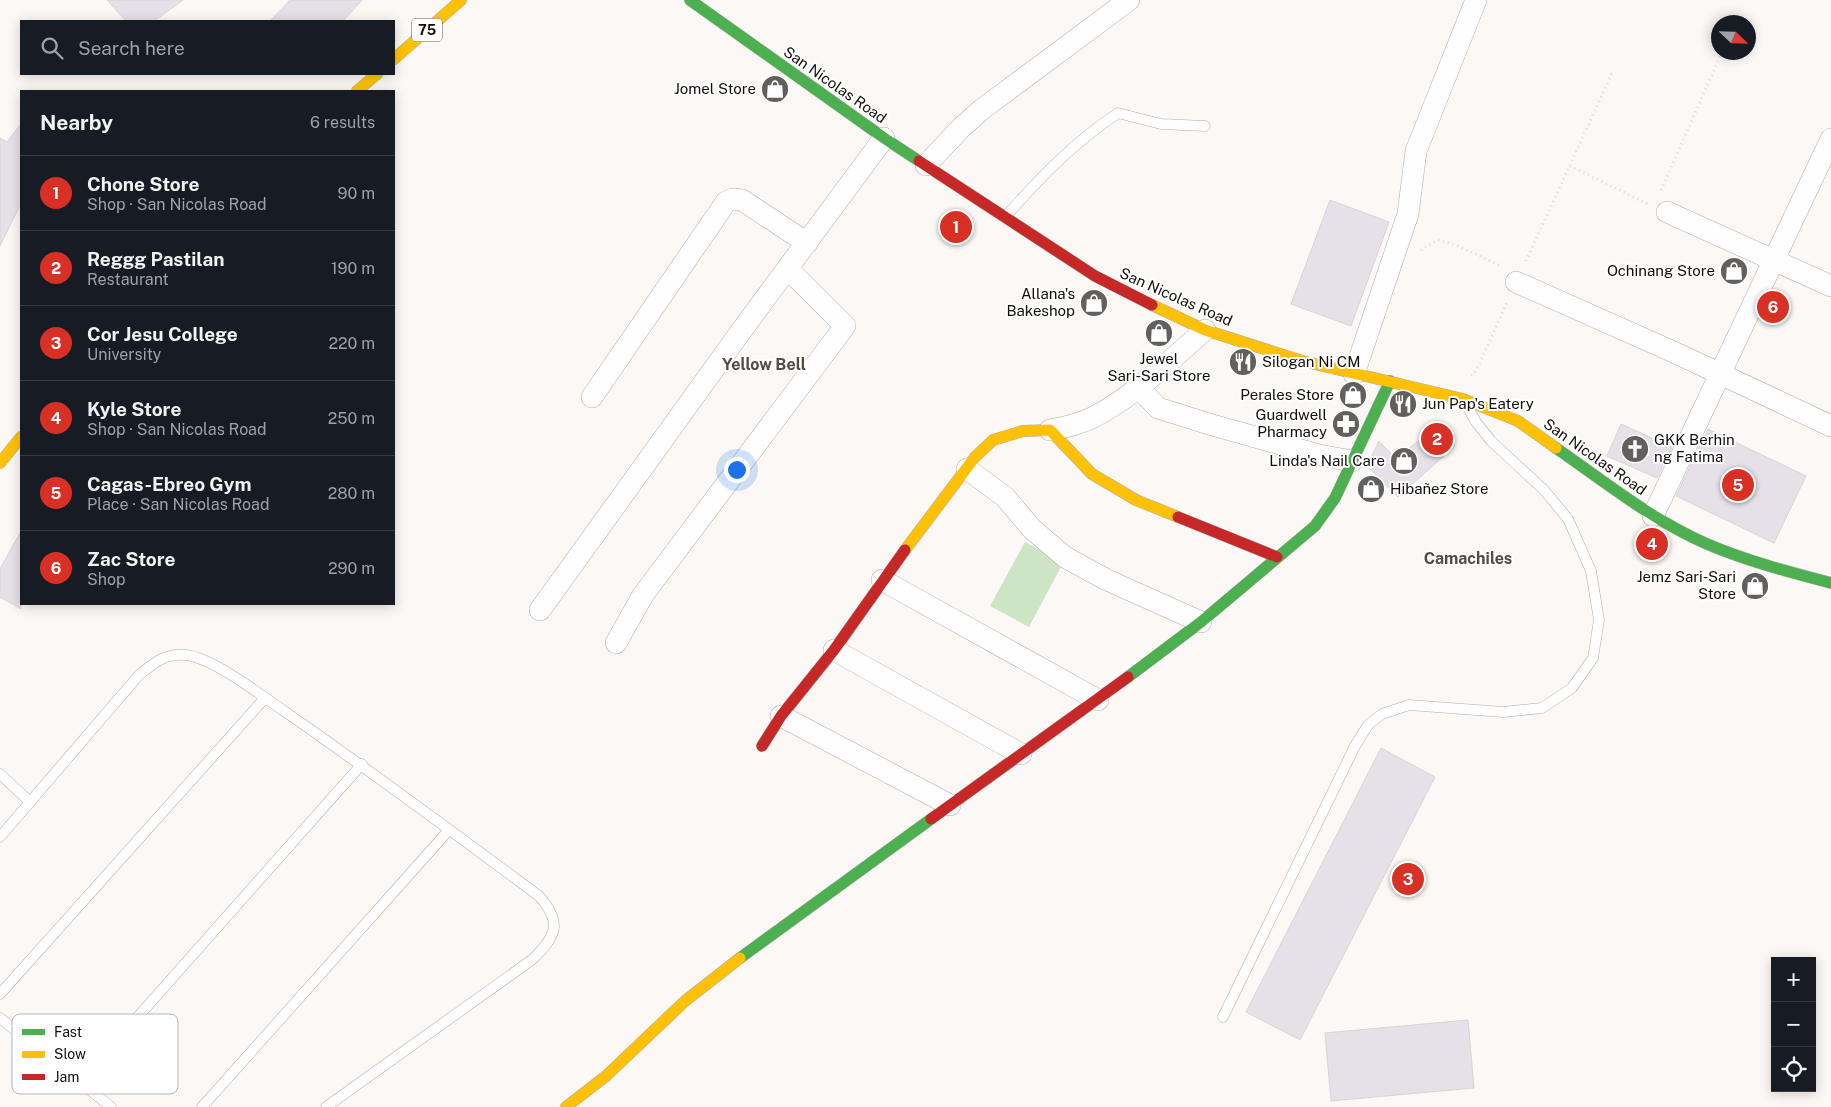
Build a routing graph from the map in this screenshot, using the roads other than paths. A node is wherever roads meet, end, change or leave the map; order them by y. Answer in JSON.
{"nodes":[{"id":1,"x":461,"y":0,"type":"edge"},
{"id":2,"x":690,"y":0,"type":"edge"},
{"id":3,"x":1129,"y":0,"type":"edge"},
{"id":4,"x":1476,"y":0,"type":"edge"},
{"id":5,"x":395,"y":58,"type":"edge"},
{"id":6,"x":376,"y":75,"type":"edge"},
{"id":7,"x":358,"y":90,"type":"edge"},
{"id":8,"x":1205,"y":126,"type":"dead end"},
{"id":9,"x":884,"y":138,"type":"junction"},
{"id":10,"x":1831,"y":139,"type":"edge"},
{"id":11,"x":926,"y":165,"type":"junction"},
{"id":12,"x":1660,"y":209,"type":"road end"},
{"id":13,"x":1006,"y":217,"type":"junction"},
{"id":14,"x":807,"y":243,"type":"junction"},
{"id":15,"x":1773,"y":260,"type":"junction"},
{"id":16,"x":788,"y":269,"type":"junction"},
{"id":17,"x":1518,"y":279,"type":"road end"},
{"id":18,"x":1831,"y":286,"type":"edge"},
{"id":19,"x":1205,"y":330,"type":"junction"},
{"id":20,"x":1354,"y":374,"type":"junction"},
{"id":21,"x":1720,"y":374,"type":"junction"},
{"id":22,"x":1390,"y":381,"type":"junction"},
{"id":23,"x":1138,"y":387,"type":"junction"},
{"id":24,"x":592,"y":398,"type":"dead end"},
{"id":25,"x":1463,"y":399,"type":"junction"},
{"id":26,"x":1831,"y":426,"type":"edge"},
{"id":27,"x":1050,"y":430,"type":"junction"},
{"id":28,"x":1352,"y":461,"type":"junction"},
{"id":29,"x":967,"y":469,"type":"junction"},
{"id":30,"x":1653,"y":516,"type":"junction"},
{"id":31,"x":1277,"y":557,"type":"junction"},
{"id":32,"x":882,"y":580,"type":"junction"},
{"id":33,"x":1831,"y":583,"type":"edge"},
{"id":34,"x":540,"y":610,"type":"dead end"},
{"id":35,"x":1201,"y":622,"type":"junction"},
{"id":36,"x":616,"y":643,"type":"dead end"},
{"id":37,"x":834,"y":650,"type":"junction"},
{"id":38,"x":266,"y":698,"type":"junction"},
{"id":39,"x":1098,"y":700,"type":"junction"},
{"id":40,"x":781,"y":716,"type":"junction"},
{"id":41,"x":762,"y":746,"type":"dead end"},
{"id":42,"x":1021,"y":754,"type":"junction"},
{"id":43,"x":362,"y":764,"type":"junction"},
{"id":44,"x":0,"y":774,"type":"edge"},
{"id":45,"x":30,"y":802,"type":"junction"},
{"id":46,"x":950,"y":805,"type":"junction"},
{"id":47,"x":449,"y":830,"type":"junction"},
{"id":48,"x":0,"y":837,"type":"edge"},
{"id":49,"x":0,"y":994,"type":"edge"},
{"id":50,"x":140,"y":1014,"type":"edge"},
{"id":51,"x":1223,"y":1017,"type":"dead end"},
{"id":52,"x":0,"y":1018,"type":"edge"},
{"id":53,"x":12,"y":1028,"type":"edge"},
{"id":54,"x":95,"y":1094,"type":"edge"},
{"id":55,"x":111,"y":1107,"type":"edge"},
{"id":56,"x":202,"y":1107,"type":"edge"},
{"id":57,"x":326,"y":1107,"type":"edge"},
{"id":58,"x":566,"y":1107,"type":"edge"}],
"edges":[{"from":1,"to":5,"type":"main road","number":"75"},
{"from":2,"to":9,"type":"main road","name":"San Nicolas Road"},
{"from":3,"to":11,"type":"street"},
{"from":4,"to":20,"type":"street"},
{"from":6,"to":7,"type":"main road"},
{"from":8,"to":13,"type":"lane"},
{"from":9,"to":11,"type":"main road","name":"San Nicolas Road"},
{"from":9,"to":14,"type":"street"},
{"from":10,"to":15,"type":"street"},
{"from":11,"to":13,"type":"main road","name":"San Nicolas Road"},
{"from":12,"to":15,"type":"street"},
{"from":13,"to":19,"type":"main road","name":"San Nicolas Road"},
{"from":14,"to":16,"type":"street"},
{"from":14,"to":24,"type":"street"},
{"from":15,"to":18,"type":"street"},
{"from":15,"to":21,"type":"street"},
{"from":16,"to":34,"type":"street"},
{"from":16,"to":36,"type":"street"},
{"from":17,"to":21,"type":"street"},
{"from":19,"to":20,"type":"main road","name":"San Nicolas Road"},
{"from":19,"to":23,"type":"street"},
{"from":20,"to":22,"type":"main road","name":"San Nicolas Road"},
{"from":21,"to":26,"type":"street"},
{"from":21,"to":30,"type":"street"},
{"from":22,"to":25,"type":"main road","name":"San Nicolas Road"},
{"from":22,"to":28,"type":"main road"},
{"from":23,"to":27,"type":"street"},
{"from":23,"to":28,"type":"street"},
{"from":25,"to":30,"type":"main road","name":"San Nicolas Road"},
{"from":25,"to":51,"type":"lane"},
{"from":27,"to":29,"type":"main road"},
{"from":27,"to":31,"type":"main road"},
{"from":28,"to":31,"type":"main road"},
{"from":29,"to":32,"type":"main road"},
{"from":29,"to":35,"type":"street"},
{"from":30,"to":33,"type":"main road","name":"San Nicolas Road"},
{"from":31,"to":35,"type":"main road"},
{"from":32,"to":37,"type":"main road"},
{"from":32,"to":39,"type":"street"},
{"from":35,"to":39,"type":"main road"},
{"from":37,"to":40,"type":"main road"},
{"from":37,"to":42,"type":"street"},
{"from":38,"to":43,"type":"lane"},
{"from":38,"to":45,"type":"lane"},
{"from":38,"to":49,"type":"lane"},
{"from":39,"to":42,"type":"main road"},
{"from":40,"to":41,"type":"main road"},
{"from":40,"to":46,"type":"street"},
{"from":42,"to":46,"type":"main road"},
{"from":43,"to":47,"type":"lane"},
{"from":43,"to":50,"type":"lane"},
{"from":44,"to":45,"type":"lane"},
{"from":45,"to":48,"type":"lane"},
{"from":46,"to":58,"type":"main road"},
{"from":47,"to":56,"type":"lane"},
{"from":47,"to":57,"type":"lane"},
{"from":52,"to":53,"type":"lane"},
{"from":54,"to":55,"type":"lane"}]}
